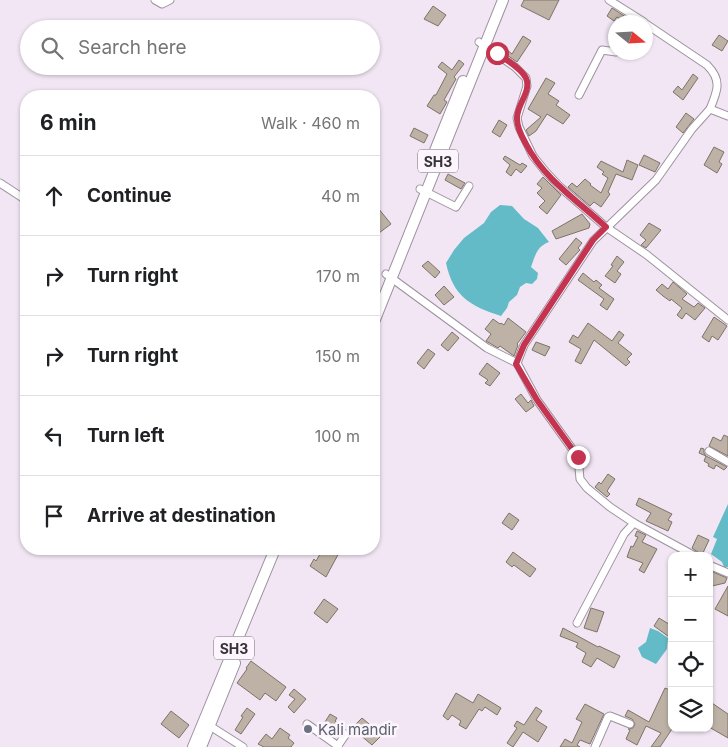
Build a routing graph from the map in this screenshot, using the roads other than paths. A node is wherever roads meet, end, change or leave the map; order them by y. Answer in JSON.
{"nodes":[{"id":1,"x":155,"y":0,"type":"edge"},
{"id":2,"x":170,"y":0,"type":"edge"},
{"id":3,"x":496,"y":0,"type":"edge"},
{"id":4,"x":503,"y":0,"type":"edge"},
{"id":5,"x":609,"y":0,"type":"edge"},
{"id":6,"x":632,"y":15,"type":"edge"},
{"id":7,"x":653,"y":29,"type":"edge"},
{"id":8,"x":482,"y":45,"type":"junction"},
{"id":9,"x":608,"y":51,"type":"edge"},
{"id":10,"x":579,"y":95,"type":"dead end"},
{"id":11,"x":710,"y":109,"type":"junction"},
{"id":12,"x":728,"y":116,"type":"edge"},
{"id":13,"x":0,"y":183,"type":"edge"},
{"id":14,"x":469,"y":186,"type":"dead end"},
{"id":15,"x":423,"y":191,"type":"junction"},
{"id":16,"x":20,"y":196,"type":"edge"},
{"id":17,"x":606,"y":227,"type":"junction"},
{"id":18,"x":388,"y":277,"type":"junction"},
{"id":19,"x":380,"y":293,"type":"edge"},
{"id":20,"x":380,"y":303,"type":"edge"},
{"id":21,"x":728,"y":320,"type":"edge"},
{"id":22,"x":516,"y":364,"type":"junction"},
{"id":23,"x":709,"y":451,"type":"dead end"},
{"id":24,"x":728,"y":462,"type":"edge"},
{"id":25,"x":634,"y":524,"type":"junction"},
{"id":26,"x":687,"y":552,"type":"edge"},
{"id":27,"x":273,"y":555,"type":"edge"},
{"id":28,"x":280,"y":555,"type":"edge"},
{"id":29,"x":713,"y":567,"type":"edge"},
{"id":30,"x":728,"y":573,"type":"edge"},
{"id":31,"x":577,"y":623,"type":"dead end"},
{"id":32,"x":307,"y":724,"type":"dead end"},
{"id":33,"x":630,"y":724,"type":"dead end"},
{"id":34,"x":210,"y":726,"type":"junction"},
{"id":35,"x":346,"y":734,"type":"dead end"},
{"id":36,"x":194,"y":747,"type":"edge"},
{"id":37,"x":201,"y":747,"type":"edge"},
{"id":38,"x":243,"y":747,"type":"edge"},
{"id":39,"x":337,"y":747,"type":"edge"},
{"id":40,"x":594,"y":747,"type":"edge"}],
"edges":[{"from":1,"to":2,"type":"street"},
{"from":3,"to":8,"type":"main road","number":"SH3"},
{"from":4,"to":8,"type":"main road","number":"SH3"},
{"from":5,"to":6,"type":"street"},
{"from":7,"to":11,"type":"street"},
{"from":8,"to":15,"type":"main road","number":"SH3"},
{"from":8,"to":17,"type":"street"},
{"from":9,"to":10,"type":"street"},
{"from":11,"to":12,"type":"street"},
{"from":11,"to":17,"type":"street"},
{"from":13,"to":16,"type":"street"},
{"from":14,"to":15,"type":"street"},
{"from":15,"to":18,"type":"main road","number":"SH3"},
{"from":17,"to":21,"type":"street"},
{"from":17,"to":22,"type":"street"},
{"from":18,"to":19,"type":"main road","number":"SH3"},
{"from":18,"to":20,"type":"main road","number":"SH3"},
{"from":18,"to":22,"type":"street"},
{"from":22,"to":25,"type":"street"},
{"from":23,"to":24,"type":"street"},
{"from":25,"to":26,"type":"street"},
{"from":25,"to":31,"type":"street"},
{"from":27,"to":36,"type":"main road","number":"SH3"},
{"from":28,"to":34,"type":"main road","number":"SH3"},
{"from":29,"to":30,"type":"street"},
{"from":32,"to":39,"type":"street"},
{"from":33,"to":40,"type":"street"},
{"from":34,"to":37,"type":"main road","number":"SH3"},
{"from":34,"to":38,"type":"street"},
{"from":35,"to":39,"type":"street"}]}
